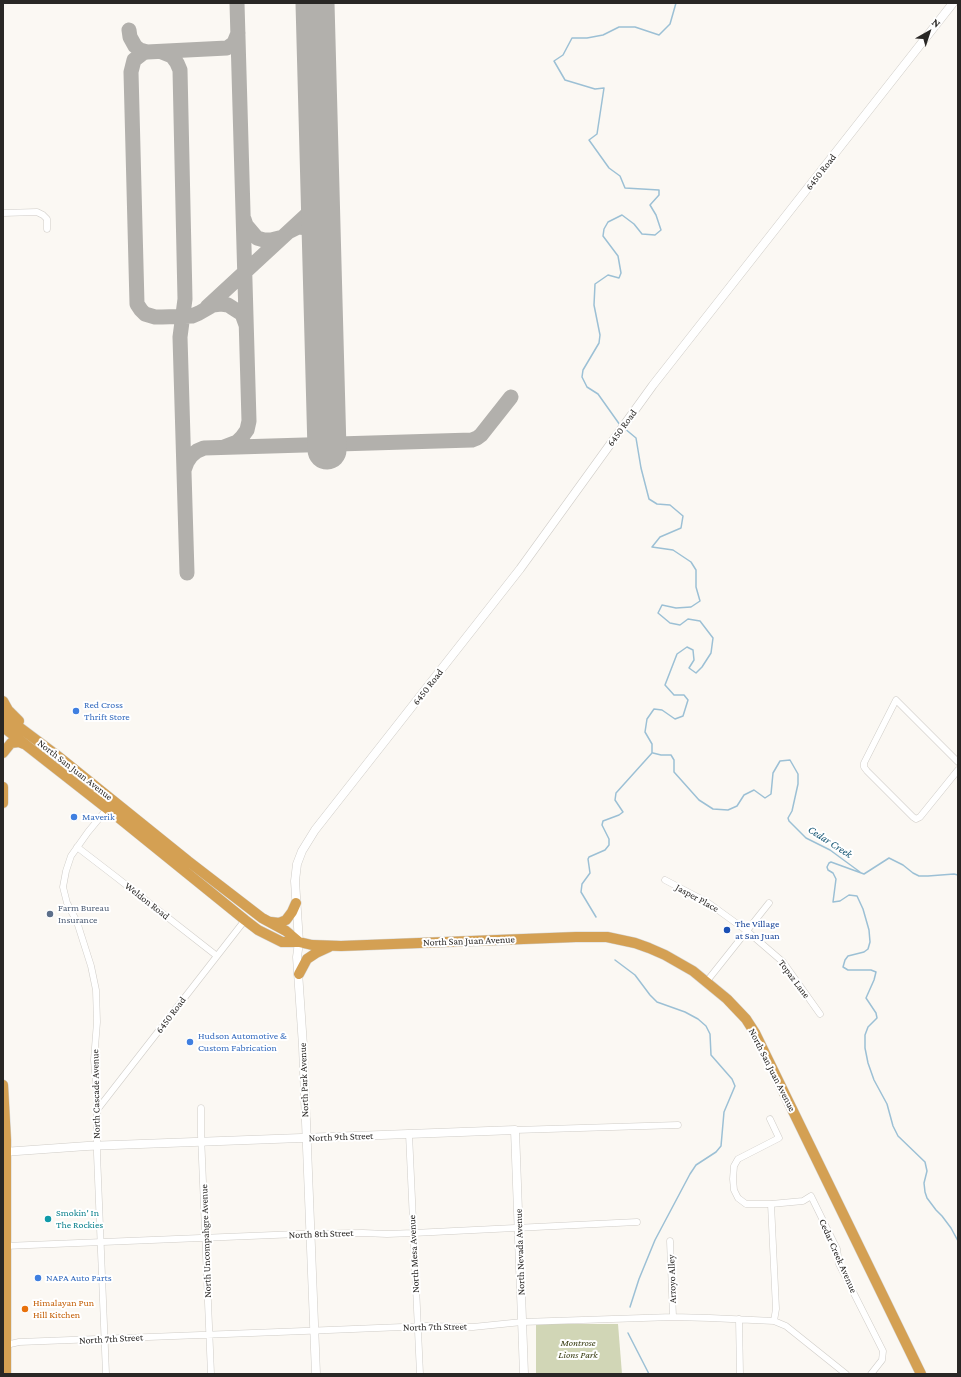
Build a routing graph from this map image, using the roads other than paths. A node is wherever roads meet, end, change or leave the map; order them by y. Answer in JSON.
{"nodes":[{"id":1,"x":952,"y":3,"type":"edge"},
{"id":2,"x":3,"y":213,"type":"edge"},
{"id":3,"x":47,"y":229,"type":"dead end"},
{"id":4,"x":3,"y":701,"type":"edge"},
{"id":5,"x":3,"y":715,"type":"edge"},
{"id":6,"x":3,"y":727,"type":"edge"},
{"id":7,"x":24,"y":744,"type":"junction"},
{"id":8,"x":3,"y":753,"type":"edge"},
{"id":9,"x":59,"y":757,"type":"junction"},
{"id":10,"x":958,"y":762,"type":"edge"},
{"id":11,"x":958,"y":770,"type":"edge"},
{"id":12,"x":3,"y":787,"type":"edge"},
{"id":13,"x":3,"y":802,"type":"edge"},
{"id":14,"x":107,"y":809,"type":"junction"},
{"id":15,"x":77,"y":847,"type":"junction"},
{"id":16,"x":299,"y":858,"type":"joint"},
{"id":17,"x":665,"y":880,"type":"dead end"},
{"id":18,"x":296,"y":903,"type":"junction"},
{"id":19,"x":769,"y":903,"type":"dead end"},
{"id":20,"x":245,"y":920,"type":"junction"},
{"id":21,"x":267,"y":921,"type":"junction"},
{"id":22,"x":747,"y":931,"type":"junction"},
{"id":23,"x":299,"y":942,"type":"junction"},
{"id":24,"x":331,"y":946,"type":"junction"},
{"id":25,"x":217,"y":956,"type":"junction"},
{"id":26,"x":299,"y":974,"type":"junction"},
{"id":27,"x":707,"y":981,"type":"junction"},
{"id":28,"x":820,"y":1014,"type":"dead end"},
{"id":29,"x":3,"y":1085,"type":"edge"},
{"id":30,"x":202,"y":1108,"type":"dead end"},
{"id":31,"x":97,"y":1110,"type":"junction"},
{"id":32,"x":770,"y":1119,"type":"dead end"},
{"id":33,"x":678,"y":1125,"type":"dead end"},
{"id":34,"x":515,"y":1130,"type":"junction"},
{"id":35,"x":409,"y":1134,"type":"junction"},
{"id":36,"x":306,"y":1138,"type":"junction"},
{"id":37,"x":202,"y":1142,"type":"junction"},
{"id":38,"x":97,"y":1146,"type":"junction"},
{"id":39,"x":4,"y":1151,"type":"edge"},
{"id":40,"x":771,"y":1204,"type":"junction"},
{"id":41,"x":637,"y":1222,"type":"dead end"},
{"id":42,"x":519,"y":1228,"type":"junction"},
{"id":43,"x":310,"y":1234,"type":"junction"},
{"id":44,"x":413,"y":1234,"type":"junction"},
{"id":45,"x":206,"y":1238,"type":"junction"},
{"id":46,"x":670,"y":1241,"type":"dead end"},
{"id":47,"x":100,"y":1242,"type":"junction"},
{"id":48,"x":5,"y":1246,"type":"junction"},
{"id":49,"x":674,"y":1317,"type":"junction"},
{"id":50,"x":739,"y":1319,"type":"junction"},
{"id":51,"x":774,"y":1321,"type":"junction"},
{"id":52,"x":522,"y":1322,"type":"junction"},
{"id":53,"x":418,"y":1327,"type":"junction"},
{"id":54,"x":314,"y":1330,"type":"junction"},
{"id":55,"x":210,"y":1335,"type":"junction"},
{"id":56,"x":104,"y":1339,"type":"junction"},
{"id":57,"x":6,"y":1345,"type":"junction"},
{"id":58,"x":6,"y":1374,"type":"edge"},
{"id":59,"x":106,"y":1374,"type":"edge"},
{"id":60,"x":211,"y":1374,"type":"edge"},
{"id":61,"x":316,"y":1374,"type":"edge"},
{"id":62,"x":420,"y":1374,"type":"edge"},
{"id":63,"x":524,"y":1374,"type":"edge"},
{"id":64,"x":740,"y":1374,"type":"edge"},
{"id":65,"x":846,"y":1374,"type":"edge"},
{"id":66,"x":872,"y":1374,"type":"edge"},
{"id":67,"x":921,"y":1374,"type":"edge"}],
"edges":[{"from":1,"to":16,"type":"street","name":"6450 Road"},
{"from":2,"to":3,"type":"street"},
{"from":4,"to":9,"type":"highway"},
{"from":5,"to":9,"type":"highway","name":"North San Juan Avenue"},
{"from":6,"to":7,"type":"highway","name":"North San Juan Avenue"},
{"from":7,"to":8,"type":"highway"},
{"from":7,"to":14,"type":"highway","name":"North San Juan Avenue"},
{"from":9,"to":21,"type":"highway","name":"North San Juan Avenue"},
{"from":10,"to":11,"type":"street"},
{"from":12,"to":13,"type":"highway"},
{"from":14,"to":15,"type":"street","name":"North Cascade Avenue"},
{"from":14,"to":20,"type":"highway","name":"North San Juan Avenue"},
{"from":15,"to":25,"type":"street","name":"Weldon Road"},
{"from":15,"to":31,"type":"street","name":"North Cascade Avenue"},
{"from":16,"to":18,"type":"street","name":"North Park Avenue"},
{"from":17,"to":22,"type":"street","name":"Jasper Place"},
{"from":18,"to":21,"type":"highway"},
{"from":18,"to":23,"type":"street","name":"North Park Avenue"},
{"from":19,"to":22,"type":"street"},
{"from":20,"to":23,"type":"highway","name":"North San Juan Avenue"},
{"from":20,"to":25,"type":"street","name":"6450 Road"},
{"from":21,"to":23,"type":"highway","name":"North San Juan Avenue"},
{"from":22,"to":27,"type":"street"},
{"from":22,"to":28,"type":"street","name":"Topaz Lane"},
{"from":23,"to":24,"type":"highway","name":"North San Juan Avenue"},
{"from":23,"to":26,"type":"street","name":"North Park Avenue"},
{"from":24,"to":26,"type":"highway"},
{"from":24,"to":27,"type":"highway","name":"North San Juan Avenue"},
{"from":25,"to":31,"type":"street","name":"6450 Road"},
{"from":26,"to":36,"type":"street","name":"North Park Avenue"},
{"from":27,"to":67,"type":"highway","name":"North San Juan Avenue"},
{"from":29,"to":39,"type":"highway"},
{"from":30,"to":37,"type":"street","name":"North Uncompahgre Avenue"},
{"from":31,"to":38,"type":"street","name":"North Cascade Avenue"},
{"from":32,"to":40,"type":"street","name":"Cedar Creek Avenue"},
{"from":33,"to":34,"type":"street","name":"North 9th Street"},
{"from":34,"to":35,"type":"street","name":"North 9th Street"},
{"from":34,"to":42,"type":"street","name":"North Nevada Avenue"},
{"from":35,"to":36,"type":"street","name":"North 9th Street"},
{"from":35,"to":44,"type":"street","name":"North Mesa Avenue"},
{"from":36,"to":37,"type":"street","name":"North 9th Street"},
{"from":36,"to":43,"type":"street","name":"North Park Avenue"},
{"from":37,"to":38,"type":"street","name":"North 9th Street"},
{"from":37,"to":45,"type":"street","name":"North Uncompahgre Avenue"},
{"from":38,"to":39,"type":"street","name":"North 9th Street"},
{"from":38,"to":47,"type":"street","name":"North Cascade Avenue"},
{"from":39,"to":48,"type":"highway"},
{"from":40,"to":51,"type":"street"},
{"from":40,"to":66,"type":"street","name":"Cedar Creek Avenue"},
{"from":41,"to":42,"type":"street","name":"North 8th Street"},
{"from":42,"to":44,"type":"street","name":"North 8th Street"},
{"from":42,"to":52,"type":"street","name":"North Nevada Avenue"},
{"from":43,"to":44,"type":"street","name":"North 8th Street"},
{"from":43,"to":45,"type":"street","name":"North 8th Street"},
{"from":43,"to":54,"type":"street","name":"North Park Avenue"},
{"from":44,"to":53,"type":"street","name":"North Mesa Avenue"},
{"from":45,"to":47,"type":"street","name":"North 8th Street"},
{"from":45,"to":55,"type":"street","name":"North Uncompahgre Avenue"},
{"from":46,"to":49,"type":"street","name":"Arroyo Alley"},
{"from":47,"to":48,"type":"street","name":"North 8th Street"},
{"from":47,"to":56,"type":"street","name":"North Cascade Avenue"},
{"from":48,"to":57,"type":"highway"},
{"from":49,"to":50,"type":"street","name":"North 7th Street"},
{"from":49,"to":52,"type":"street","name":"North 7th Street"},
{"from":50,"to":51,"type":"street","name":"North 7th Street"},
{"from":50,"to":64,"type":"street"},
{"from":51,"to":65,"type":"street","name":"North 7th Street"},
{"from":52,"to":53,"type":"street","name":"North 7th Street"},
{"from":52,"to":63,"type":"street","name":"North Nevada Avenue"},
{"from":53,"to":54,"type":"street","name":"North 7th Street"},
{"from":53,"to":62,"type":"street","name":"North Mesa Avenue"},
{"from":54,"to":55,"type":"street","name":"North 7th Street"},
{"from":54,"to":61,"type":"street","name":"North Park Avenue"},
{"from":55,"to":56,"type":"street","name":"North 7th Street"},
{"from":55,"to":60,"type":"street","name":"North Uncompahgre Avenue"},
{"from":56,"to":57,"type":"street","name":"North 7th Street"},
{"from":56,"to":59,"type":"street","name":"North Cascade Avenue"},
{"from":57,"to":58,"type":"highway"}]}
